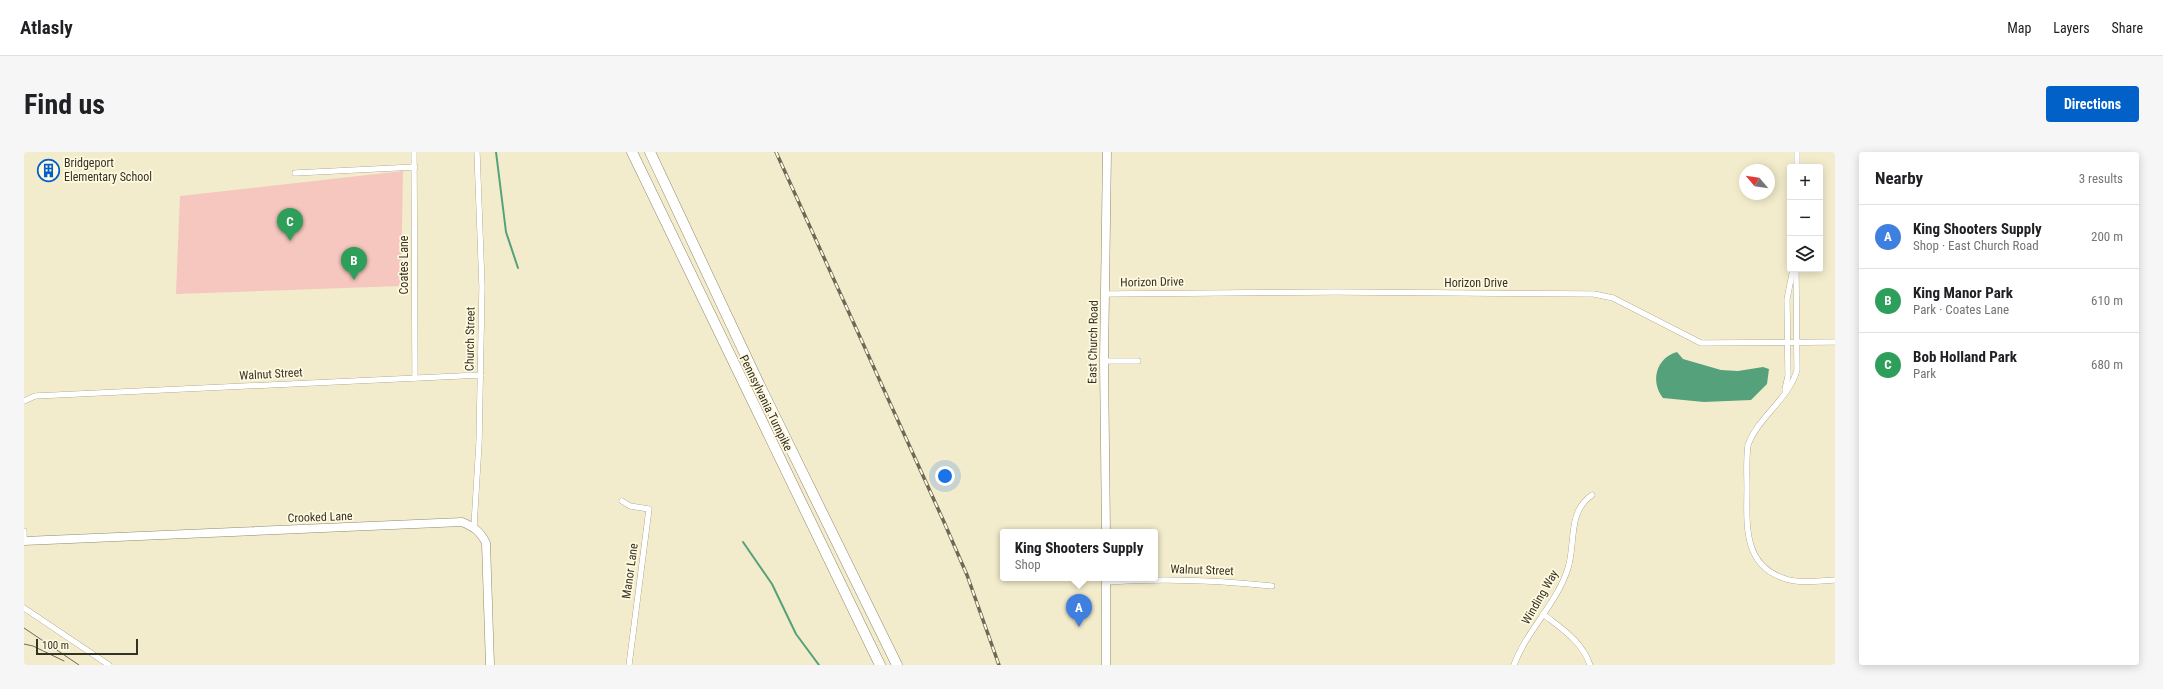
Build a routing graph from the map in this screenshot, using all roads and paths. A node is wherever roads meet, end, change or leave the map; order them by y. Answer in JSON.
{"nodes":[{"id":1,"x":414,"y":152,"type":"edge"},
{"id":2,"x":477,"y":152,"type":"edge"},
{"id":3,"x":632,"y":152,"type":"edge"},
{"id":4,"x":650,"y":152,"type":"edge"},
{"id":5,"x":1107,"y":152,"type":"edge"},
{"id":6,"x":1796,"y":152,"type":"edge"},
{"id":7,"x":1796,"y":164,"type":"edge"},
{"id":8,"x":415,"y":167,"type":"junction"},
{"id":9,"x":295,"y":173,"type":"dead end"},
{"id":10,"x":1791,"y":272,"type":"edge"},
{"id":11,"x":1796,"y":272,"type":"edge"},
{"id":12,"x":1106,"y":294,"type":"junction"},
{"id":13,"x":1786,"y":342,"type":"junction"},
{"id":14,"x":1797,"y":342,"type":"junction"},
{"id":15,"x":1835,"y":342,"type":"edge"},
{"id":16,"x":1104,"y":361,"type":"junction"},
{"id":17,"x":1138,"y":361,"type":"dead end"},
{"id":18,"x":481,"y":375,"type":"junction"},
{"id":19,"x":415,"y":378,"type":"junction"},
{"id":20,"x":1785,"y":392,"type":"junction"},
{"id":21,"x":24,"y":402,"type":"edge"},
{"id":22,"x":1592,"y":495,"type":"dead end"},
{"id":23,"x":622,"y":501,"type":"dead end"},
{"id":24,"x":474,"y":526,"type":"junction"},
{"id":25,"x":1106,"y":529,"type":"edge"},
{"id":26,"x":24,"y":531,"type":"edge"},
{"id":27,"x":24,"y":542,"type":"edge"},
{"id":28,"x":1158,"y":579,"type":"edge"},
{"id":29,"x":1835,"y":580,"type":"edge"},
{"id":30,"x":1106,"y":581,"type":"edge"},
{"id":31,"x":1272,"y":586,"type":"dead end"},
{"id":32,"x":24,"y":608,"type":"edge"},
{"id":33,"x":1543,"y":614,"type":"junction"},
{"id":34,"x":109,"y":665,"type":"edge"},
{"id":35,"x":490,"y":665,"type":"edge"},
{"id":36,"x":629,"y":665,"type":"edge"},
{"id":37,"x":880,"y":665,"type":"edge"},
{"id":38,"x":897,"y":665,"type":"edge"},
{"id":39,"x":1106,"y":665,"type":"edge"},
{"id":40,"x":1514,"y":665,"type":"edge"},
{"id":41,"x":1590,"y":665,"type":"edge"}],
"edges":[{"from":1,"to":8,"type":"street","name":"Coates Lane"},
{"from":2,"to":18,"type":"street","name":"Church Street"},
{"from":3,"to":37,"type":"highway","name":"Pennsylvania Turnpike"},
{"from":4,"to":38,"type":"highway","name":"Pennsylvania Turnpike"},
{"from":5,"to":12,"type":"street","name":"East Church Road"},
{"from":6,"to":7,"type":"street"},
{"from":8,"to":9,"type":"street"},
{"from":8,"to":19,"type":"street","name":"Coates Lane"},
{"from":10,"to":13,"type":"street"},
{"from":11,"to":14,"type":"street"},
{"from":12,"to":13,"type":"street","name":"Horizon Drive"},
{"from":12,"to":16,"type":"street","name":"East Church Road"},
{"from":13,"to":14,"type":"street","name":"Horizon Drive"},
{"from":13,"to":20,"type":"street"},
{"from":14,"to":15,"type":"street","name":"Horizon Drive"},
{"from":14,"to":20,"type":"street"},
{"from":16,"to":17,"type":"street"},
{"from":16,"to":25,"type":"street","name":"East Church Road"},
{"from":18,"to":19,"type":"street","name":"Walnut Street"},
{"from":18,"to":24,"type":"street","name":"Church Street"},
{"from":19,"to":21,"type":"street","name":"Walnut Street"},
{"from":20,"to":29,"type":"street"},
{"from":22,"to":33,"type":"street","name":"Winding Way"},
{"from":23,"to":36,"type":"street","name":"Manor Lane"},
{"from":24,"to":27,"type":"street","name":"Crooked Lane"},
{"from":24,"to":35,"type":"street"},
{"from":26,"to":27,"type":"street"},
{"from":28,"to":31,"type":"street","name":"Walnut Street"},
{"from":30,"to":39,"type":"street"},
{"from":32,"to":34,"type":"street"},
{"from":33,"to":40,"type":"street","name":"Winding Way"},
{"from":33,"to":41,"type":"street"}]}
